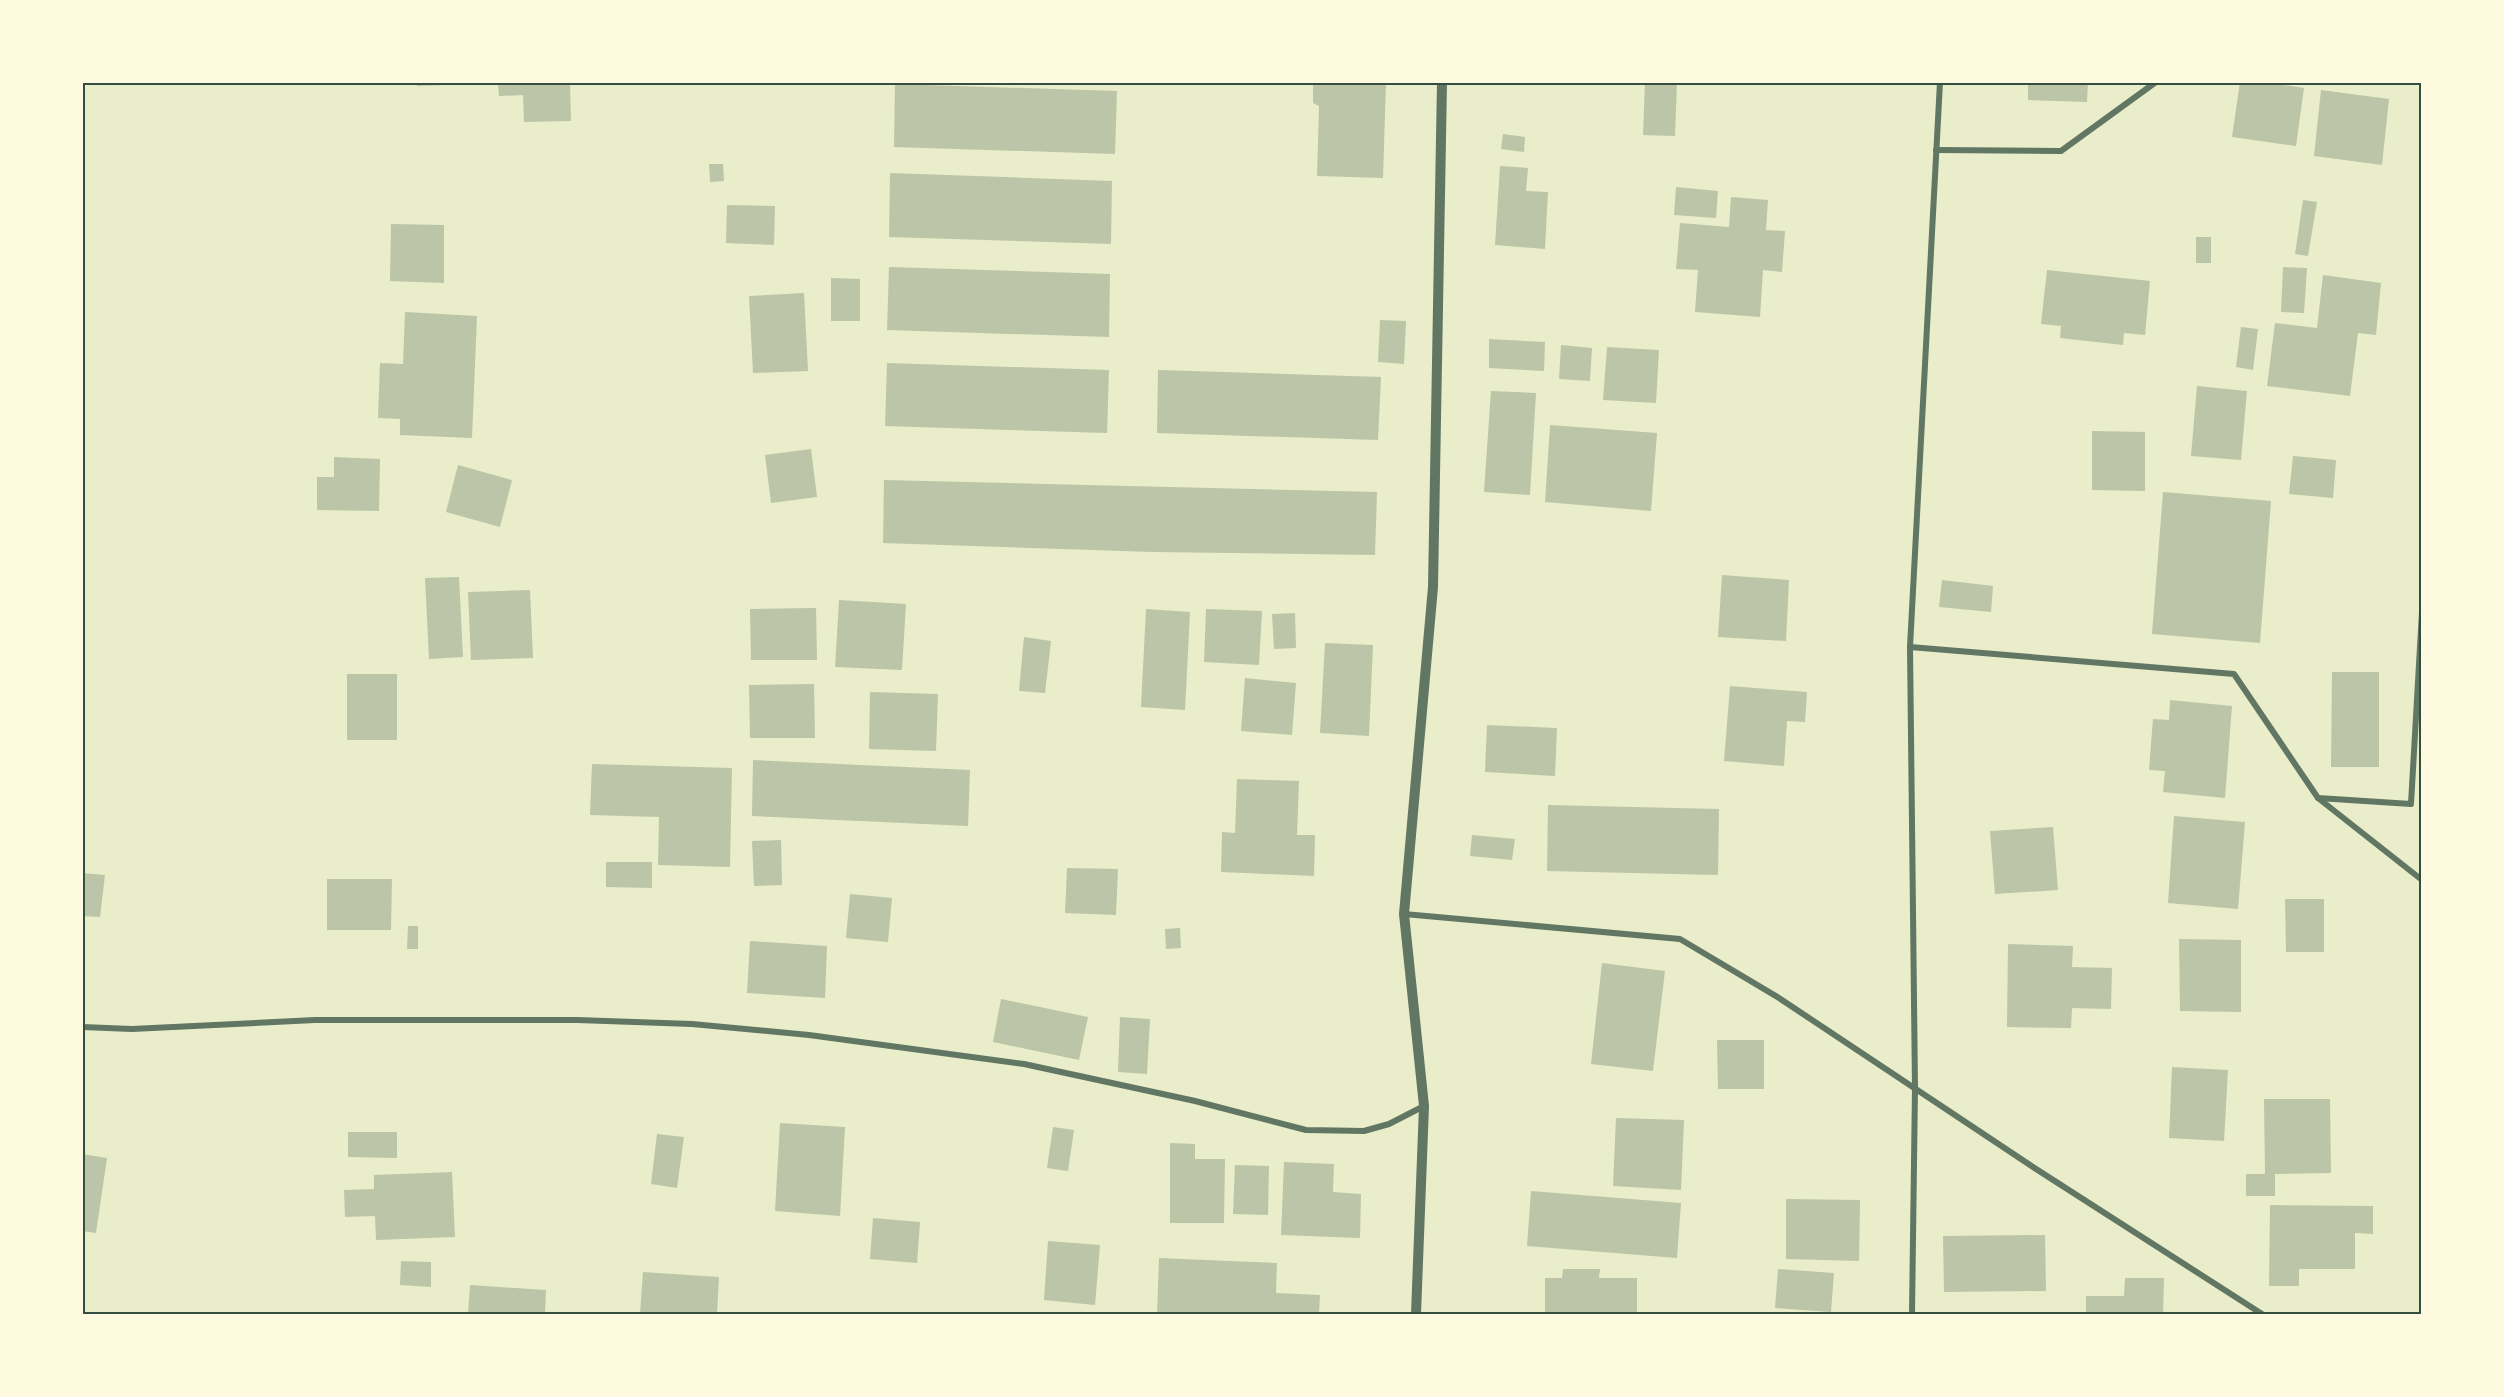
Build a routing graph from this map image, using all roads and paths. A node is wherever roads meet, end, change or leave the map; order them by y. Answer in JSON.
{"nodes":[{"id":1,"x":1442,"y":82,"type":"edge"},
{"id":2,"x":1940,"y":82,"type":"edge"},
{"id":3,"x":2156,"y":82,"type":"edge"},
{"id":4,"x":1936,"y":150,"type":"junction"},
{"id":5,"x":2421,"y":612,"type":"edge"},
{"id":6,"x":1911,"y":647,"type":"junction"},
{"id":7,"x":2318,"y":798,"type":"junction"},
{"id":8,"x":2421,"y":880,"type":"edge"},
{"id":9,"x":1404,"y":914,"type":"junction"},
{"id":10,"x":82,"y":1027,"type":"edge"},
{"id":11,"x":1914,"y":1088,"type":"junction"},
{"id":12,"x":1424,"y":1106,"type":"junction"},
{"id":13,"x":1416,"y":1314,"type":"edge"},
{"id":14,"x":1912,"y":1314,"type":"edge"},
{"id":15,"x":2262,"y":1314,"type":"edge"}],
"edges":[{"from":1,"to":9,"type":"street"},
{"from":2,"to":4,"type":"street"},
{"from":3,"to":4,"type":"street"},
{"from":4,"to":6,"type":"street"},
{"from":5,"to":7,"type":"street"},
{"from":6,"to":7,"type":"street"},
{"from":6,"to":11,"type":"street"},
{"from":7,"to":8,"type":"street"},
{"from":9,"to":11,"type":"street"},
{"from":9,"to":12,"type":"street"},
{"from":10,"to":12,"type":"street"},
{"from":11,"to":14,"type":"street"},
{"from":11,"to":15,"type":"street"},
{"from":12,"to":13,"type":"street"}]}
